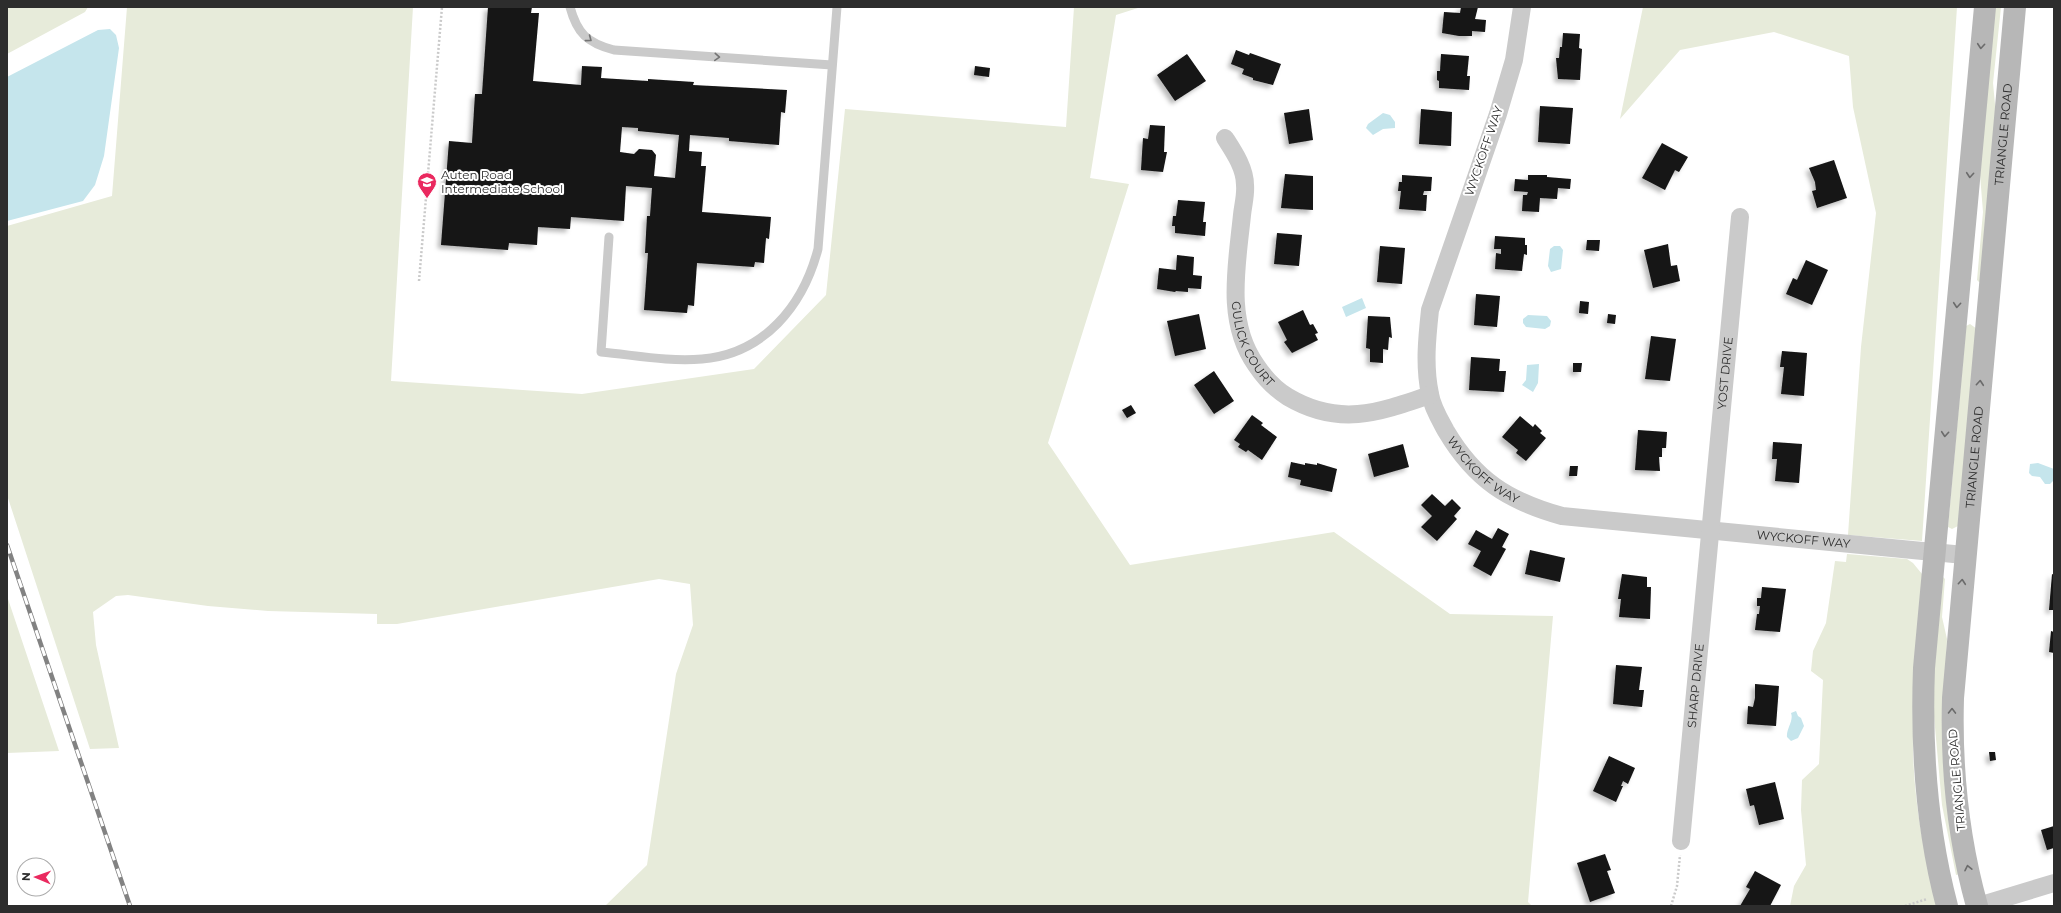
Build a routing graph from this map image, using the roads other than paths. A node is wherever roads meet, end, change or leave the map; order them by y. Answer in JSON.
{"nodes":[{"id":1,"x":570,"y":7,"type":"edge"},
{"id":2,"x":837,"y":7,"type":"edge"},
{"id":3,"x":1522,"y":7,"type":"edge"},
{"id":4,"x":1985,"y":7,"type":"edge"},
{"id":5,"x":2016,"y":7,"type":"edge"},
{"id":6,"x":832,"y":66,"type":"junction"},
{"id":7,"x":1225,"y":138,"type":"dead end"},
{"id":8,"x":1740,"y":216,"type":"dead end"},
{"id":9,"x":609,"y":237,"type":"dead end"},
{"id":10,"x":1430,"y":396,"type":"junction"},
{"id":11,"x":1711,"y":530,"type":"junction"},
{"id":12,"x":1934,"y":552,"type":"junction"},
{"id":13,"x":1964,"y":555,"type":"junction"},
{"id":14,"x":1682,"y":841,"type":"road end"},
{"id":15,"x":2054,"y":883,"type":"edge"},
{"id":16,"x":1940,"y":901,"type":"edge"},
{"id":17,"x":1977,"y":906,"type":"edge"}],
"edges":[{"from":1,"to":6,"type":"lane","one_way":true},
{"from":2,"to":6,"type":"lane"},
{"from":3,"to":10,"type":"street","name":"WYCKOFF WAY"},
{"from":4,"to":12,"type":"street","one_way":true},
{"from":13,"to":5,"type":"street","name":"TRIANGLE ROAD","one_way":true},
{"from":6,"to":9,"type":"lane"},
{"from":7,"to":10,"type":"street","name":"GULICK COURT"},
{"from":8,"to":11,"type":"street","name":"YOST DRIVE"},
{"from":10,"to":11,"type":"street","name":"WYCKOFF WAY"},
{"from":11,"to":12,"type":"street","name":"WYCKOFF WAY"},
{"from":11,"to":14,"type":"street","name":"SHARP DRIVE"},
{"from":12,"to":13,"type":"street","name":"WYCKOFF WAY"},
{"from":12,"to":16,"type":"street"},
{"from":17,"to":13,"type":"street","name":"TRIANGLE ROAD","one_way":true},
{"from":15,"to":17,"type":"street"}]}
